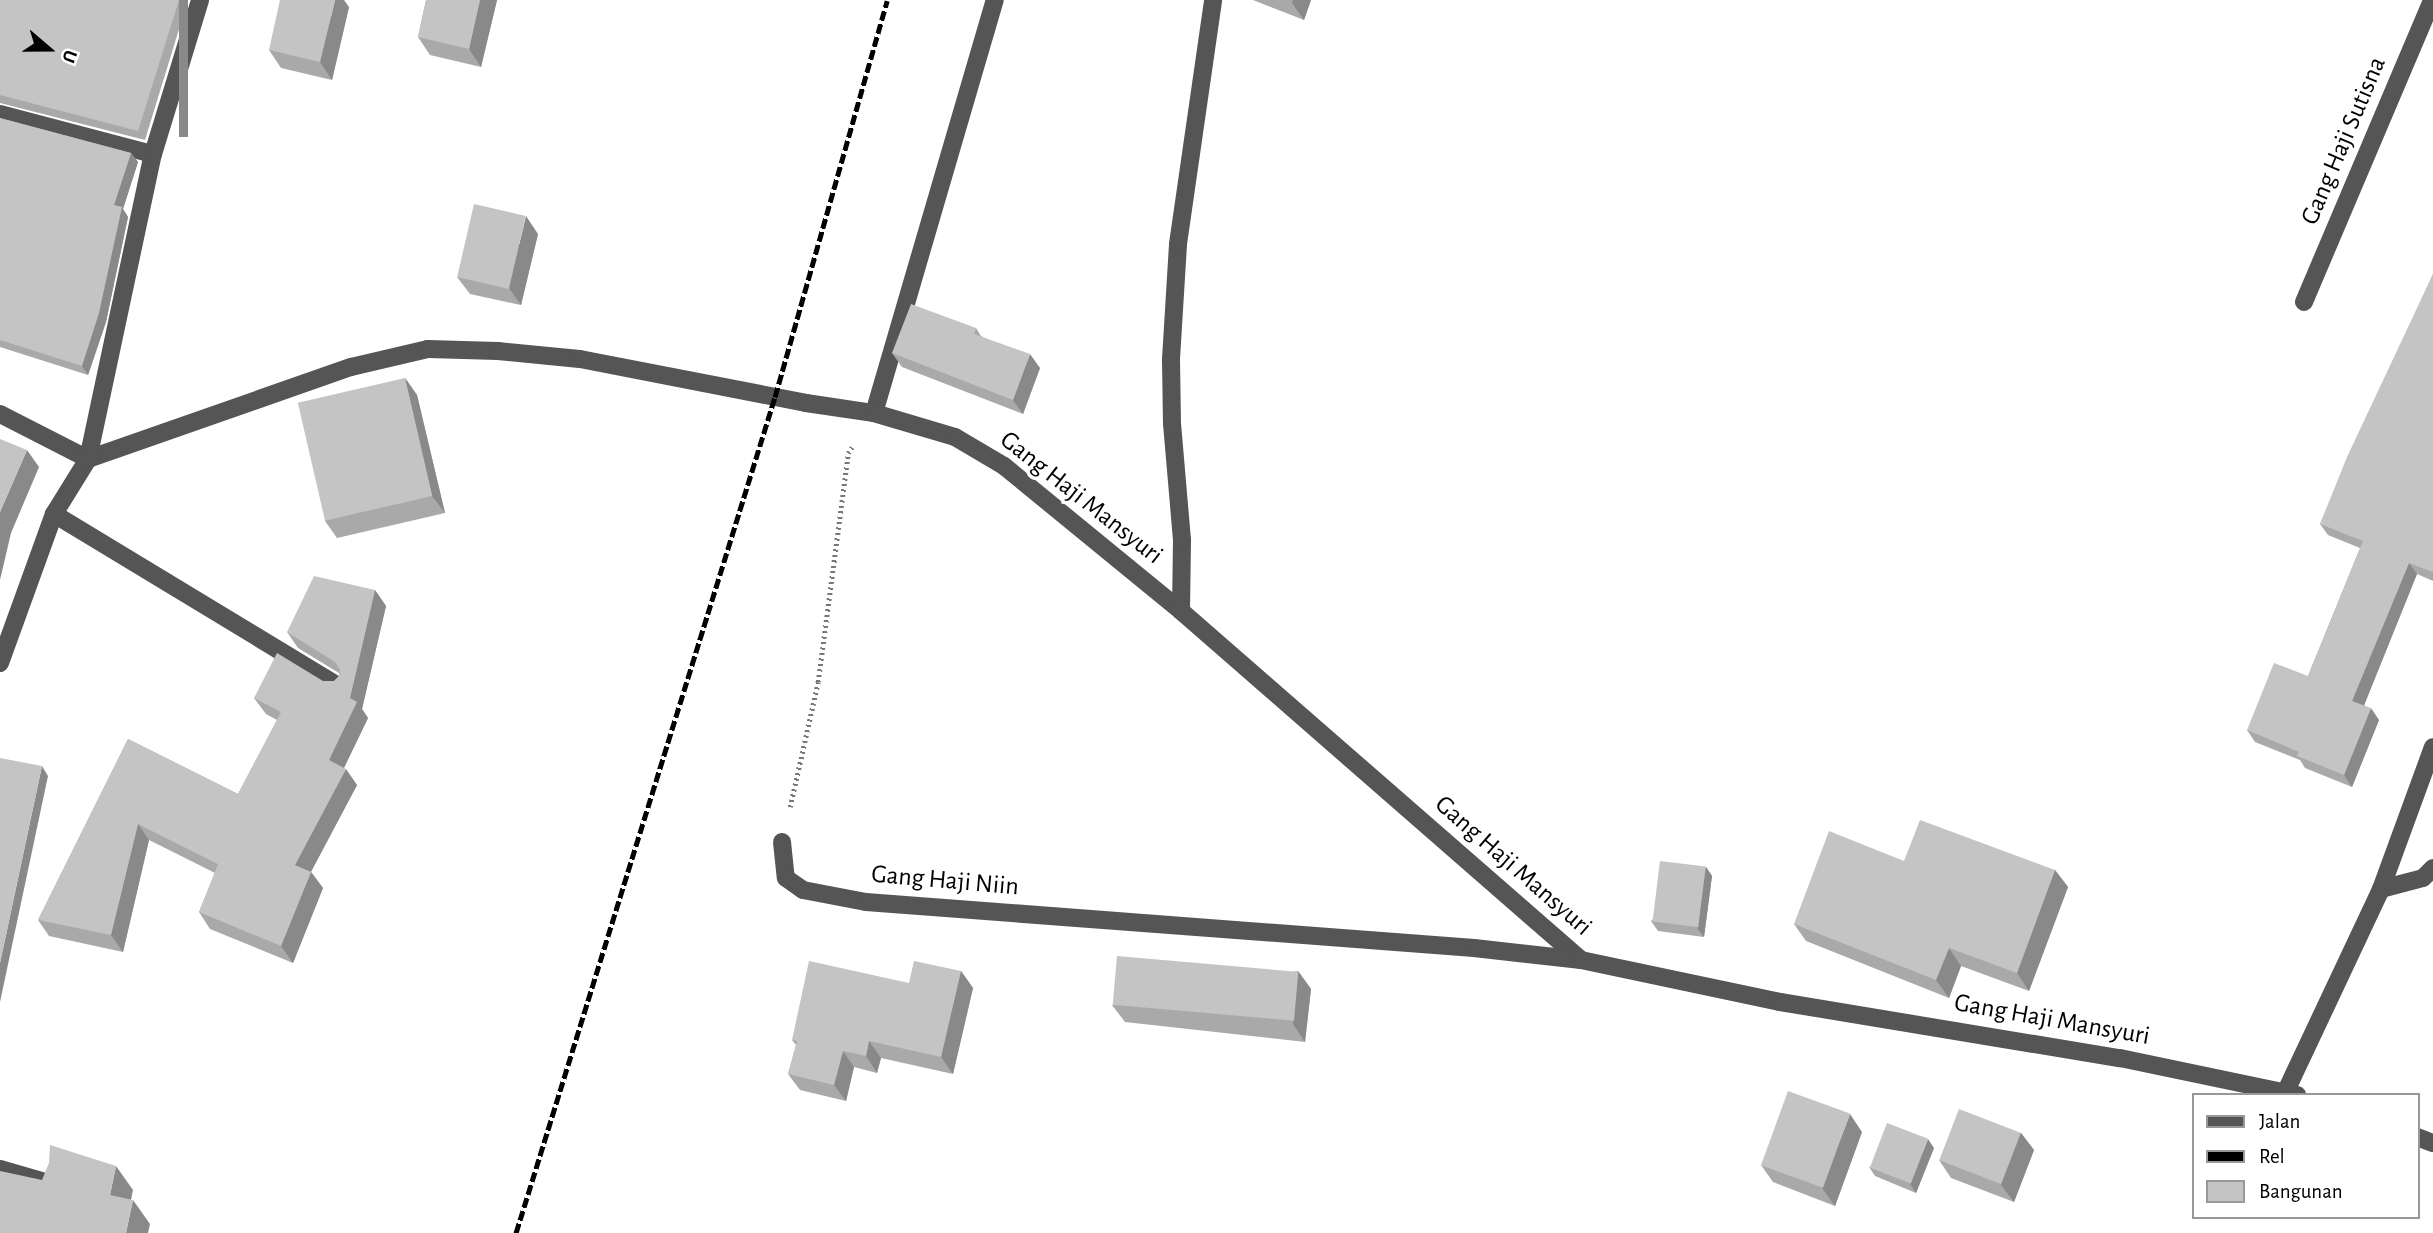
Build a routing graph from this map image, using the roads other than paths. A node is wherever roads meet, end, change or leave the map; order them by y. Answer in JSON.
{"nodes":[{"id":1,"x":200,"y":0,"type":"edge"},
{"id":2,"x":995,"y":0,"type":"edge"},
{"id":3,"x":1213,"y":0,"type":"edge"},
{"id":4,"x":2432,"y":0,"type":"edge"},
{"id":5,"x":0,"y":114,"type":"edge"},
{"id":6,"x":153,"y":154,"type":"junction"},
{"id":7,"x":2304,"y":302,"type":"dead end"},
{"id":8,"x":874,"y":413,"type":"junction"},
{"id":9,"x":0,"y":414,"type":"edge"},
{"id":10,"x":88,"y":459,"type":"junction"},
{"id":11,"x":54,"y":514,"type":"junction"},
{"id":12,"x":1181,"y":611,"type":"junction"},
{"id":13,"x":0,"y":663,"type":"edge"},
{"id":14,"x":340,"y":687,"type":"edge"},
{"id":15,"x":2433,"y":747,"type":"edge"},
{"id":16,"x":782,"y":842,"type":"road end"},
{"id":17,"x":2433,"y":868,"type":"edge"},
{"id":18,"x":2381,"y":889,"type":"junction"},
{"id":19,"x":1581,"y":960,"type":"junction"},
{"id":20,"x":2291,"y":1093,"type":"edge"},
{"id":21,"x":0,"y":1170,"type":"edge"},
{"id":22,"x":55,"y":1185,"type":"edge"}],
"edges":[{"from":1,"to":6,"type":"street"},
{"from":2,"to":8,"type":"street"},
{"from":3,"to":12,"type":"street"},
{"from":4,"to":7,"type":"street","name":"Gang Haji Sutisna"},
{"from":5,"to":6,"type":"street"},
{"from":6,"to":10,"type":"street"},
{"from":8,"to":10,"type":"street","name":"Gang Haji Mansyuri"},
{"from":8,"to":12,"type":"street","name":"Gang Haji Mansyuri"},
{"from":9,"to":10,"type":"street"},
{"from":10,"to":11,"type":"street"},
{"from":11,"to":13,"type":"street"},
{"from":11,"to":14,"type":"street"},
{"from":12,"to":19,"type":"street","name":"Gang Haji Mansyuri"},
{"from":15,"to":18,"type":"street"},
{"from":16,"to":19,"type":"street","name":"Gang Haji Niin"},
{"from":17,"to":18,"type":"street"},
{"from":18,"to":20,"type":"street"},
{"from":19,"to":20,"type":"street","name":"Gang Haji Mansyuri"},
{"from":21,"to":22,"type":"street"}]}
